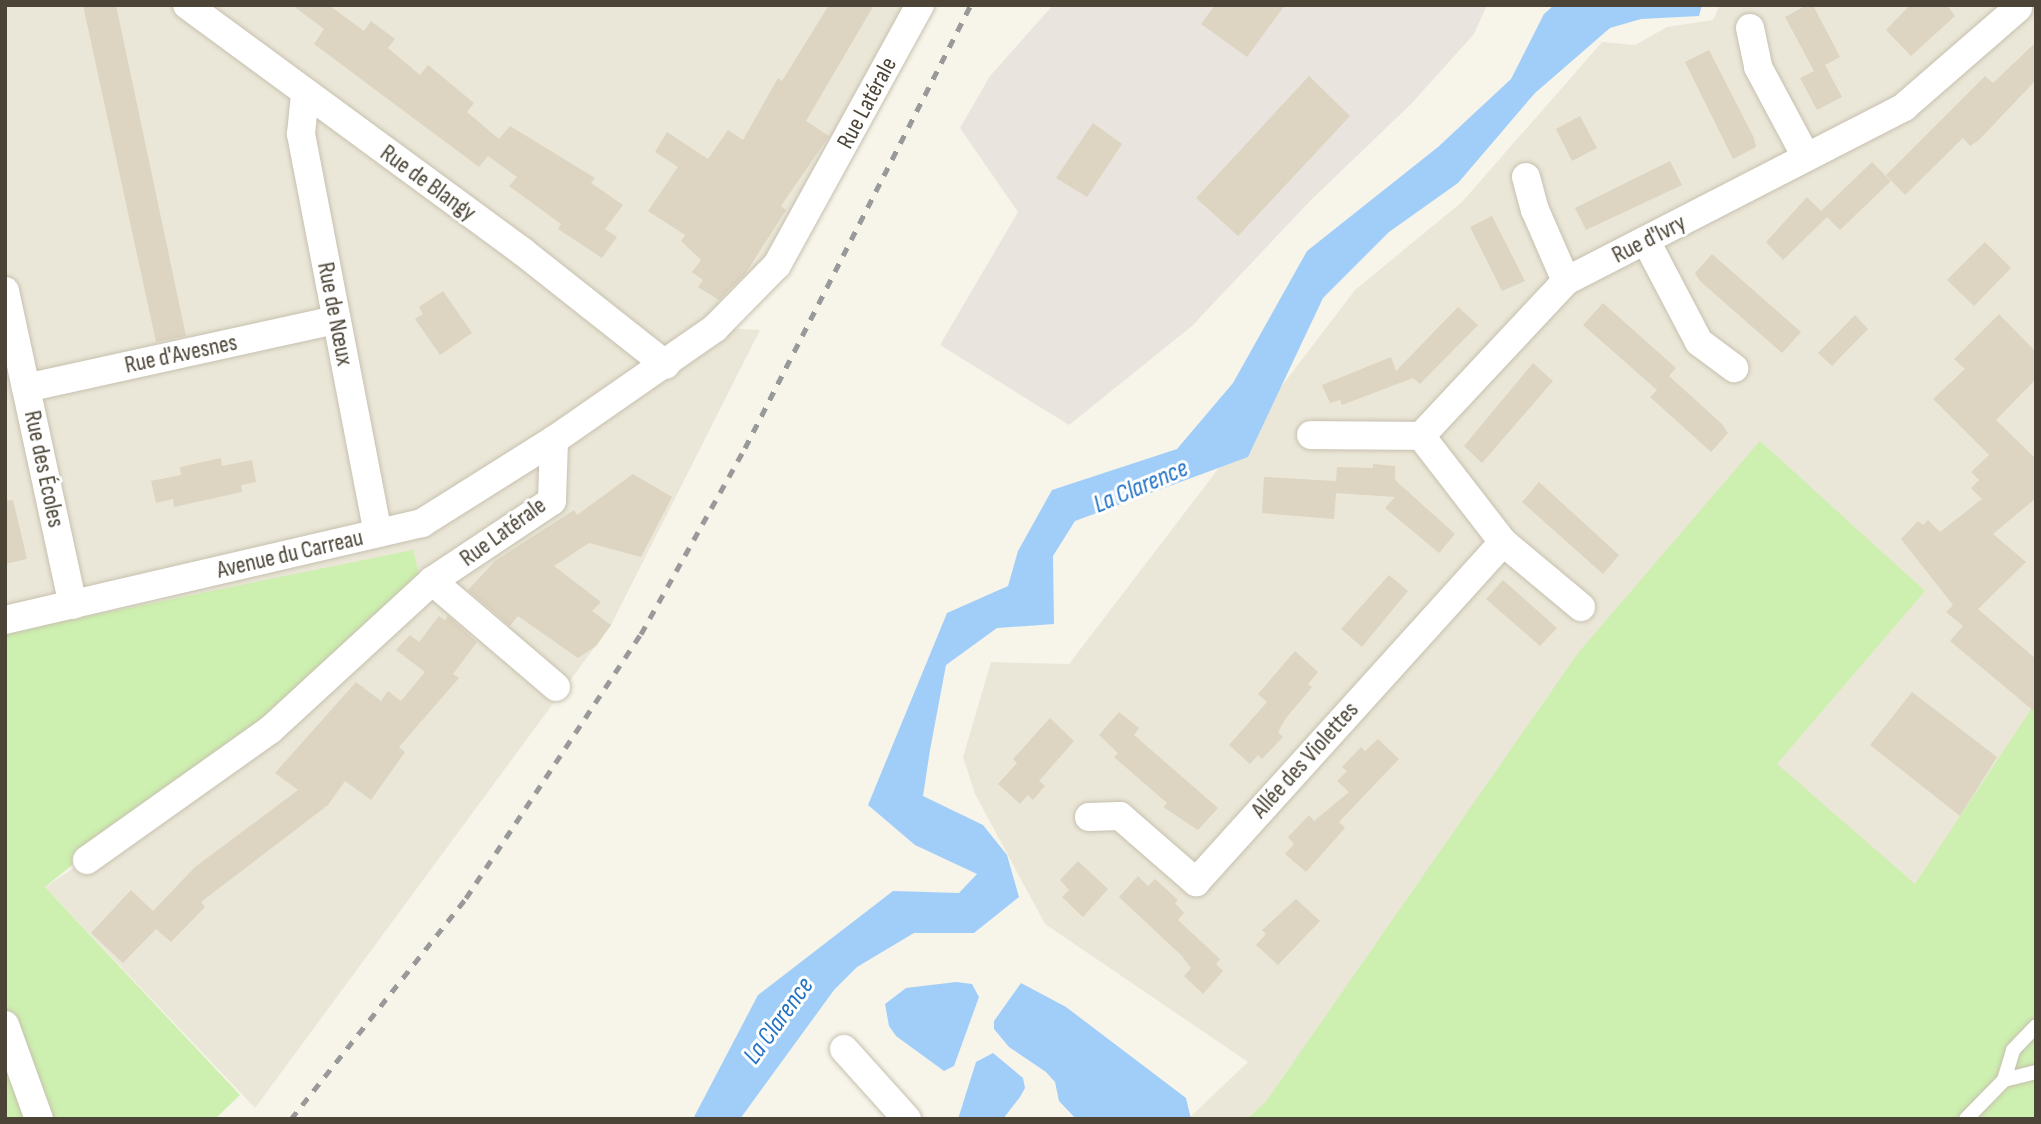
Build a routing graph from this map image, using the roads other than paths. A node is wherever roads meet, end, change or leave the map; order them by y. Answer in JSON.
{"nodes":[{"id":1,"x":187,"y":5,"type":"edge"},
{"id":2,"x":920,"y":5,"type":"edge"},
{"id":3,"x":2023,"y":9,"type":"edge"},
{"id":4,"x":1750,"y":28,"type":"dead end"},
{"id":5,"x":305,"y":93,"type":"junction"},
{"id":6,"x":1805,"y":156,"type":"junction"},
{"id":7,"x":1526,"y":177,"type":"dead end"},
{"id":8,"x":1646,"y":241,"type":"junction"},
{"id":9,"x":1566,"y":281,"type":"junction"},
{"id":10,"x":5,"y":291,"type":"edge"},
{"id":11,"x":335,"y":320,"type":"junction"},
{"id":12,"x":9,"y":324,"type":"edge"},
{"id":13,"x":666,"y":365,"type":"junction"},
{"id":14,"x":1734,"y":368,"type":"dead end"},
{"id":15,"x":26,"y":388,"type":"junction"},
{"id":16,"x":1311,"y":435,"type":"dead end"},
{"id":17,"x":1421,"y":436,"type":"junction"},
{"id":18,"x":554,"y":440,"type":"junction"},
{"id":19,"x":378,"y":533,"type":"junction"},
{"id":20,"x":1503,"y":542,"type":"junction"},
{"id":21,"x":432,"y":581,"type":"junction"},
{"id":22,"x":74,"y":605,"type":"junction"},
{"id":23,"x":1581,"y":607,"type":"dead end"},
{"id":24,"x":5,"y":620,"type":"edge"},
{"id":25,"x":556,"y":687,"type":"dead end"},
{"id":26,"x":1089,"y":817,"type":"dead end"},
{"id":27,"x":87,"y":860,"type":"dead end"},
{"id":28,"x":5,"y":1025,"type":"edge"},
{"id":29,"x":2036,"y":1026,"type":"edge"},
{"id":30,"x":844,"y":1049,"type":"dead end"},
{"id":31,"x":2036,"y":1072,"type":"edge"},
{"id":32,"x":2004,"y":1080,"type":"junction"},
{"id":33,"x":39,"y":1119,"type":"edge"},
{"id":34,"x":907,"y":1119,"type":"edge"},
{"id":35,"x":1966,"y":1119,"type":"edge"}],
"edges":[{"from":1,"to":5,"type":"street","name":"Rue de Blangy"},
{"from":2,"to":13,"type":"street","name":"Rue Latérale"},
{"from":3,"to":6,"type":"street","name":"Rue d'Ivry"},
{"from":4,"to":6,"type":"street"},
{"from":5,"to":11,"type":"street","name":"Rue de Nœux"},
{"from":5,"to":13,"type":"street","name":"Rue de Blangy"},
{"from":6,"to":8,"type":"street","name":"Rue d'Ivry"},
{"from":7,"to":9,"type":"street"},
{"from":8,"to":9,"type":"street","name":"Rue d'Ivry"},
{"from":8,"to":14,"type":"street"},
{"from":9,"to":17,"type":"street","name":"Rue d'Ivry"},
{"from":10,"to":12,"type":"street","name":"Rue des Écoles"},
{"from":11,"to":15,"type":"street","name":"Rue d'Avesnes"},
{"from":11,"to":19,"type":"street","name":"Rue de Nœux"},
{"from":12,"to":15,"type":"street","name":"Rue des Écoles"},
{"from":13,"to":18,"type":"street","name":"Rue Latérale"},
{"from":15,"to":22,"type":"street","name":"Rue des Écoles"},
{"from":16,"to":17,"type":"street"},
{"from":17,"to":20,"type":"street"},
{"from":18,"to":19,"type":"street","name":"Avenue du Carreau"},
{"from":18,"to":21,"type":"street","name":"Rue Latérale"},
{"from":19,"to":22,"type":"street","name":"Avenue du Carreau"},
{"from":20,"to":23,"type":"street"},
{"from":20,"to":26,"type":"street","name":"Allée des Violettes"},
{"from":21,"to":25,"type":"street"},
{"from":21,"to":27,"type":"street","name":"Rue Latérale"},
{"from":22,"to":24,"type":"street","name":"Avenue du Carreau"},
{"from":28,"to":33,"type":"street"},
{"from":29,"to":32,"type":"lane"},
{"from":30,"to":34,"type":"street"},
{"from":31,"to":32,"type":"lane"},
{"from":32,"to":35,"type":"lane"}]}
